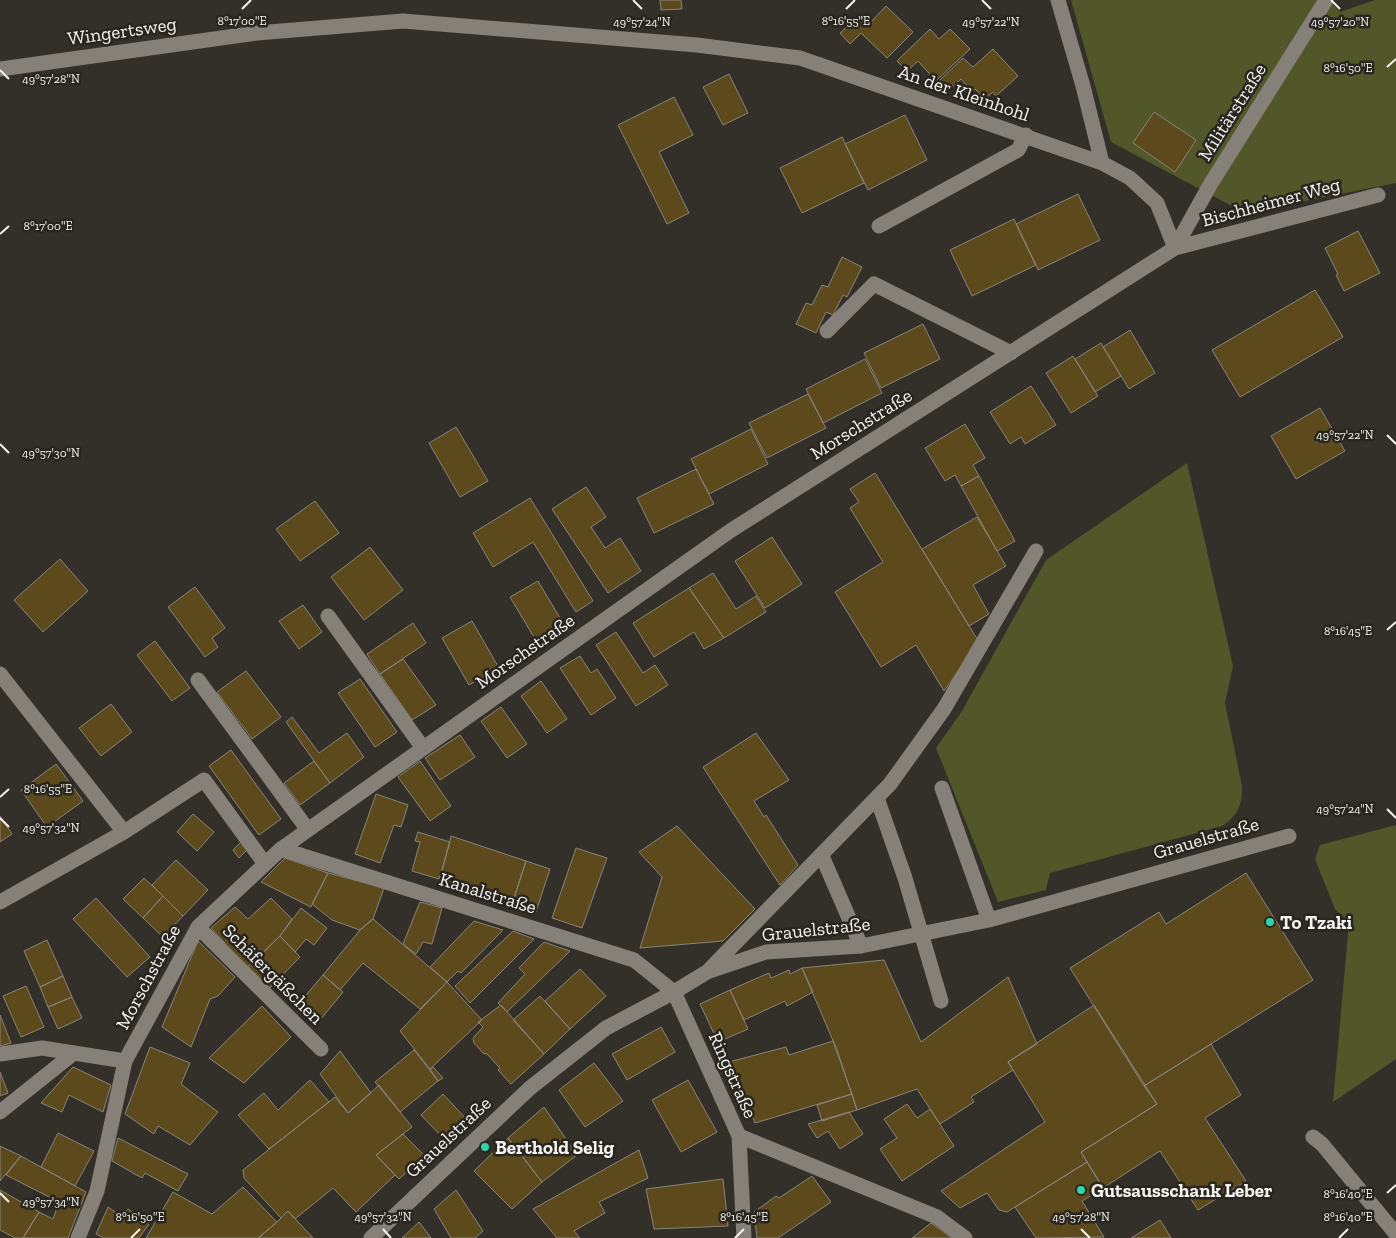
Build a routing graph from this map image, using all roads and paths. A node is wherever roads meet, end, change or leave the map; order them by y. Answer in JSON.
{"nodes":[{"id":1,"x":1058,"y":0,"type":"edge"},
{"id":2,"x":1326,"y":0,"type":"edge"},
{"id":3,"x":697,"y":45,"type":"joint"},
{"id":4,"x":0,"y":69,"type":"edge"},
{"id":5,"x":1026,"y":135,"type":"junction"},
{"id":6,"x":1102,"y":162,"type":"junction"},
{"id":7,"x":1378,"y":195,"type":"dead end"},
{"id":8,"x":879,"y":226,"type":"dead end"},
{"id":9,"x":1175,"y":248,"type":"junction"},
{"id":10,"x":827,"y":331,"type":"dead end"},
{"id":11,"x":1011,"y":353,"type":"junction"},
{"id":12,"x":1036,"y":551,"type":"dead end"},
{"id":13,"x":328,"y":616,"type":"dead end"},
{"id":14,"x":0,"y":674,"type":"edge"},
{"id":15,"x":198,"y":680,"type":"dead end"},
{"id":16,"x":423,"y":748,"type":"junction"},
{"id":17,"x":942,"y":788,"type":"dead end"},
{"id":18,"x":877,"y":798,"type":"junction"},
{"id":19,"x":308,"y":830,"type":"junction"},
{"id":20,"x":124,"y":832,"type":"junction"},
{"id":21,"x":1288,"y":836,"type":"dead end"},
{"id":22,"x":281,"y":849,"type":"junction"},
{"id":23,"x":822,"y":856,"type":"junction"},
{"id":24,"x":264,"y":864,"type":"junction"},
{"id":25,"x":0,"y":902,"type":"edge"},
{"id":26,"x":989,"y":920,"type":"junction"},
{"id":27,"x":198,"y":927,"type":"junction"},
{"id":28,"x":921,"y":934,"type":"junction"},
{"id":29,"x":861,"y":946,"type":"junction"},
{"id":30,"x":707,"y":972,"type":"junction"},
{"id":31,"x":674,"y":992,"type":"junction"},
{"id":32,"x":940,"y":1001,"type":"dead end"},
{"id":33,"x":321,"y":1048,"type":"dead end"},
{"id":34,"x":74,"y":1053,"type":"junction"},
{"id":35,"x":0,"y":1054,"type":"edge"},
{"id":36,"x":125,"y":1061,"type":"junction"},
{"id":37,"x":0,"y":1112,"type":"edge"},
{"id":38,"x":739,"y":1136,"type":"junction"},
{"id":39,"x":1313,"y":1137,"type":"dead end"},
{"id":40,"x":1396,"y":1234,"type":"edge"},
{"id":41,"x":78,"y":1238,"type":"edge"},
{"id":42,"x":371,"y":1238,"type":"edge"},
{"id":43,"x":744,"y":1238,"type":"edge"},
{"id":44,"x":965,"y":1238,"type":"edge"}],
"edges":[{"from":1,"to":6,"type":"street"},
{"from":2,"to":9,"type":"street","name":"Militärstraße"},
{"from":3,"to":4,"type":"street","name":"Wingertsweg"},
{"from":3,"to":5,"type":"street","name":"An der Kleinhohl"},
{"from":5,"to":6,"type":"street","name":"An der Kleinhohl"},
{"from":5,"to":8,"type":"street"},
{"from":6,"to":9,"type":"street","name":"An der Kleinhohl"},
{"from":7,"to":9,"type":"street","name":"Bischheimer Weg"},
{"from":9,"to":11,"type":"street","name":"Morschstraße"},
{"from":10,"to":11,"type":"street"},
{"from":11,"to":16,"type":"street","name":"Morschstraße"},
{"from":12,"to":18,"type":"street"},
{"from":13,"to":16,"type":"street"},
{"from":14,"to":20,"type":"street"},
{"from":15,"to":19,"type":"street"},
{"from":16,"to":19,"type":"street","name":"Morschstraße"},
{"from":17,"to":26,"type":"street"},
{"from":18,"to":23,"type":"street"},
{"from":18,"to":28,"type":"street"},
{"from":19,"to":22,"type":"street","name":"Morschstraße"},
{"from":20,"to":24,"type":"street"},
{"from":20,"to":25,"type":"street"},
{"from":21,"to":26,"type":"street","name":"Grauelstraße"},
{"from":22,"to":24,"type":"street","name":"Morschstraße"},
{"from":22,"to":31,"type":"street","name":"Kanalstraße"},
{"from":23,"to":29,"type":"street"},
{"from":23,"to":30,"type":"street"},
{"from":24,"to":27,"type":"street","name":"Morschstraße"},
{"from":26,"to":28,"type":"street","name":"Grauelstraße"},
{"from":27,"to":33,"type":"street","name":"Schäfergäßchen"},
{"from":27,"to":36,"type":"street","name":"Morschstraße"},
{"from":28,"to":29,"type":"street","name":"Grauelstraße"},
{"from":28,"to":32,"type":"street"},
{"from":29,"to":30,"type":"street","name":"Grauelstraße"},
{"from":30,"to":31,"type":"street","name":"Grauelstraße"},
{"from":31,"to":38,"type":"street","name":"Ringstraße"},
{"from":31,"to":42,"type":"street","name":"Grauelstraße"},
{"from":34,"to":35,"type":"street"},
{"from":34,"to":36,"type":"street"},
{"from":34,"to":37,"type":"street"},
{"from":36,"to":41,"type":"street","name":"Morschstraße"},
{"from":38,"to":43,"type":"street","name":"Ringstraße"},
{"from":38,"to":44,"type":"street"},
{"from":39,"to":40,"type":"street"}]}
